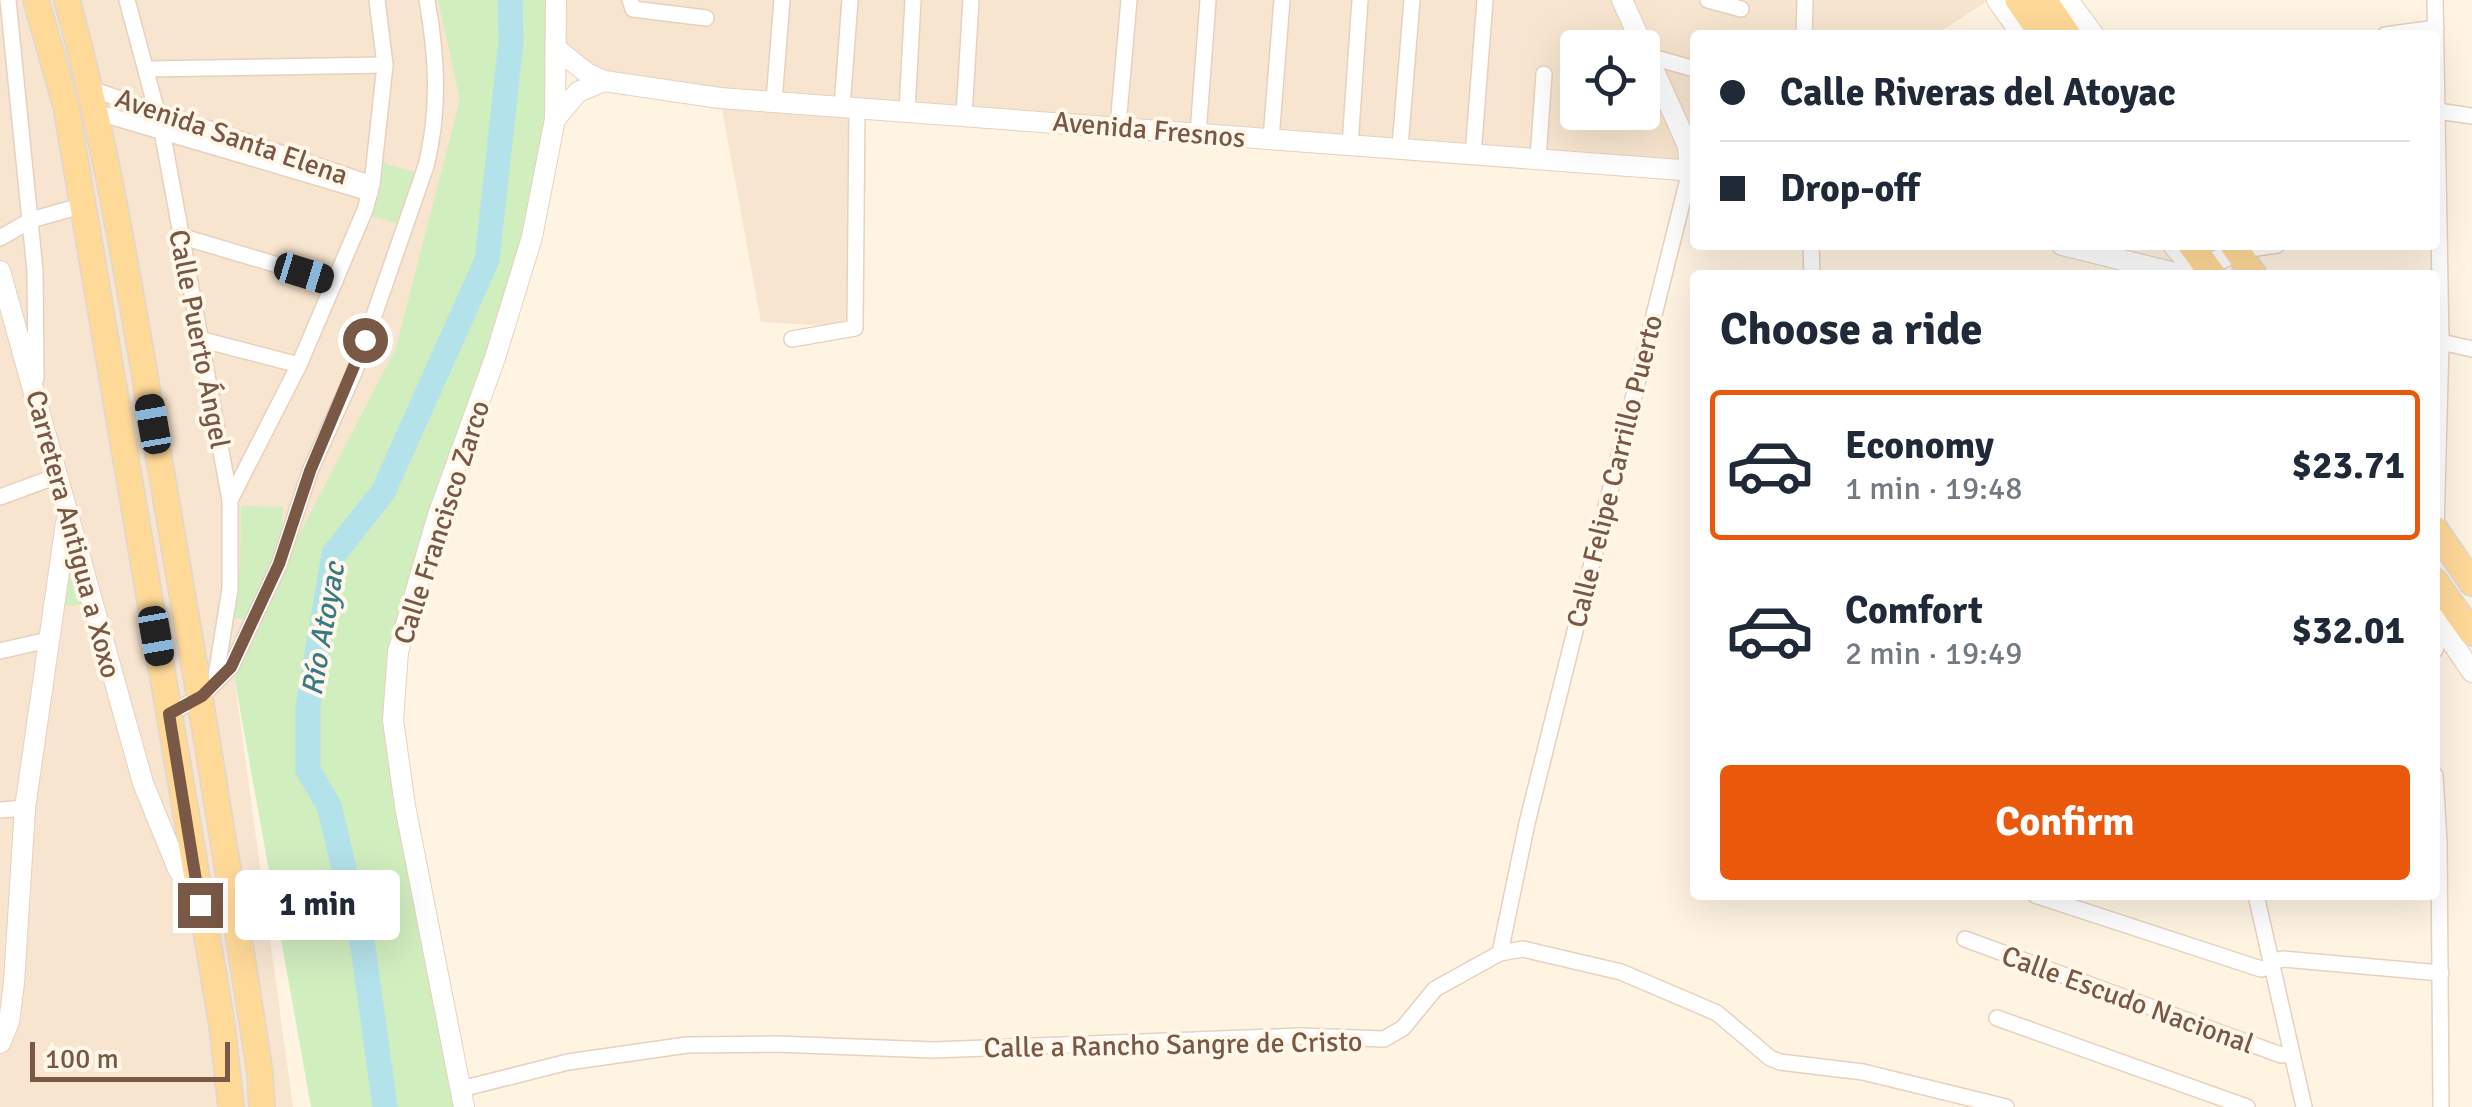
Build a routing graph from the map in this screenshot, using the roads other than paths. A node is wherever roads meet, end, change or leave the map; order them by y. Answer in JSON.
{"nodes":[{"id":1,"x":8,"y":0,"type":"edge"},
{"id":2,"x":36,"y":0,"type":"edge"},
{"id":3,"x":67,"y":0,"type":"edge"},
{"id":4,"x":127,"y":0,"type":"edge"},
{"id":5,"x":377,"y":0,"type":"edge"},
{"id":6,"x":426,"y":0,"type":"edge"},
{"id":7,"x":556,"y":0,"type":"edge"},
{"id":8,"x":630,"y":0,"type":"edge"},
{"id":9,"x":782,"y":0,"type":"edge"},
{"id":10,"x":850,"y":0,"type":"edge"},
{"id":11,"x":913,"y":0,"type":"edge"},
{"id":12,"x":971,"y":0,"type":"edge"},
{"id":13,"x":1129,"y":0,"type":"edge"},
{"id":14,"x":1208,"y":0,"type":"edge"},
{"id":15,"x":1282,"y":0,"type":"edge"},
{"id":16,"x":1360,"y":0,"type":"edge"},
{"id":17,"x":1412,"y":0,"type":"edge"},
{"id":18,"x":1485,"y":0,"type":"edge"},
{"id":19,"x":1622,"y":0,"type":"edge"},
{"id":20,"x":1708,"y":0,"type":"edge"},
{"id":21,"x":1804,"y":0,"type":"edge"},
{"id":22,"x":1998,"y":0,"type":"edge"},
{"id":23,"x":2018,"y":0,"type":"edge"},
{"id":24,"x":2044,"y":0,"type":"edge"},
{"id":25,"x":2068,"y":0,"type":"edge"},
{"id":26,"x":2435,"y":0,"type":"edge"},
{"id":27,"x":1741,"y":9,"type":"dead end"},
{"id":28,"x":706,"y":18,"type":"dead end"},
{"id":29,"x":2436,"y":28,"type":"joint"},
{"id":30,"x":1636,"y":30,"type":"edge"},
{"id":31,"x":1804,"y":30,"type":"edge"},
{"id":32,"x":2019,"y":30,"type":"edge"},
{"id":33,"x":2039,"y":30,"type":"edge"},
{"id":34,"x":2065,"y":30,"type":"edge"},
{"id":35,"x":2090,"y":30,"type":"edge"},
{"id":36,"x":2421,"y":30,"type":"edge"},
{"id":37,"x":558,"y":50,"type":"junction"},
{"id":38,"x":1660,"y":60,"type":"edge"},
{"id":39,"x":384,"y":65,"type":"junction"},
{"id":40,"x":146,"y":69,"type":"junction"},
{"id":41,"x":1690,"y":69,"type":"edge"},
{"id":42,"x":1544,"y":74,"type":"dead end"},
{"id":43,"x":604,"y":81,"type":"junction"},
{"id":44,"x":1660,"y":83,"type":"edge"},
{"id":45,"x":94,"y":100,"type":"junction"},
{"id":46,"x":774,"y":102,"type":"junction"},
{"id":47,"x":849,"y":108,"type":"junction"},
{"id":48,"x":157,"y":110,"type":"junction"},
{"id":49,"x":907,"y":110,"type":"junction"},
{"id":50,"x":964,"y":115,"type":"junction"},
{"id":51,"x":2472,"y":116,"type":"edge"},
{"id":52,"x":556,"y":119,"type":"junction"},
{"id":53,"x":2440,"y":121,"type":"edge"},
{"id":54,"x":1118,"y":126,"type":"junction"},
{"id":55,"x":162,"y":131,"type":"junction"},
{"id":56,"x":1198,"y":134,"type":"junction"},
{"id":57,"x":1270,"y":138,"type":"junction"},
{"id":58,"x":1350,"y":145,"type":"junction"},
{"id":59,"x":1400,"y":148,"type":"junction"},
{"id":60,"x":1473,"y":154,"type":"junction"},
{"id":61,"x":1690,"y":158,"type":"edge"},
{"id":62,"x":1538,"y":160,"type":"junction"},
{"id":63,"x":1690,"y":171,"type":"edge"},
{"id":64,"x":1690,"y":179,"type":"edge"},
{"id":65,"x":371,"y":189,"type":"junction"},
{"id":66,"x":84,"y":205,"type":"junction"},
{"id":67,"x":31,"y":220,"type":"junction"},
{"id":68,"x":180,"y":236,"type":"junction"},
{"id":69,"x":0,"y":238,"type":"edge"},
{"id":70,"x":2082,"y":250,"type":"edge"},
{"id":71,"x":2179,"y":250,"type":"edge"},
{"id":72,"x":2231,"y":250,"type":"edge"},
{"id":73,"x":2200,"y":266,"type":"edge"},
{"id":74,"x":2160,"y":270,"type":"edge"},
{"id":75,"x":0,"y":271,"type":"edge"},
{"id":76,"x":336,"y":282,"type":"junction"},
{"id":77,"x":2440,"y":326,"type":"edge"},
{"id":78,"x":199,"y":339,"type":"junction"},
{"id":79,"x":792,"y":339,"type":"dead end"},
{"id":80,"x":2441,"y":342,"type":"junction"},
{"id":81,"x":2472,"y":349,"type":"edge"},
{"id":82,"x":299,"y":365,"type":"junction"},
{"id":83,"x":2440,"y":373,"type":"edge"},
{"id":84,"x":36,"y":398,"type":"junction"},
{"id":85,"x":57,"y":476,"type":"junction"},
{"id":86,"x":0,"y":496,"type":"edge"},
{"id":87,"x":230,"y":500,"type":"junction"},
{"id":88,"x":67,"y":516,"type":"junction"},
{"id":89,"x":2440,"y":536,"type":"edge"},
{"id":90,"x":2472,"y":583,"type":"edge"},
{"id":91,"x":2440,"y":589,"type":"edge"},
{"id":92,"x":2472,"y":633,"type":"edge"},
{"id":93,"x":2440,"y":635,"type":"edge"},
{"id":94,"x":48,"y":640,"type":"junction"},
{"id":95,"x":0,"y":650,"type":"edge"},
{"id":96,"x":2472,"y":672,"type":"edge"},
{"id":97,"x":208,"y":689,"type":"junction"},
{"id":98,"x":169,"y":714,"type":"junction"},
{"id":99,"x":24,"y":808,"type":"junction"},
{"id":100,"x":0,"y":810,"type":"edge"},
{"id":101,"x":2050,"y":900,"type":"edge"},
{"id":102,"x":2257,"y":900,"type":"edge"},
{"id":103,"x":2439,"y":900,"type":"edge"},
{"id":104,"x":200,"y":905,"type":"junction"},
{"id":105,"x":1965,"y":939,"type":"dead end"},
{"id":106,"x":7,"y":945,"type":"edge"},
{"id":107,"x":1500,"y":953,"type":"junction"},
{"id":108,"x":2273,"y":964,"type":"junction"},
{"id":109,"x":2441,"y":973,"type":"junction"},
{"id":110,"x":1997,"y":1018,"type":"dead end"},
{"id":111,"x":0,"y":1043,"type":"edge"},
{"id":112,"x":2292,"y":1054,"type":"junction"},
{"id":113,"x":462,"y":1098,"type":"edge"},
{"id":114,"x":231,"y":1107,"type":"edge"},
{"id":115,"x":262,"y":1107,"type":"edge"},
{"id":116,"x":2006,"y":1107,"type":"edge"},
{"id":117,"x":2247,"y":1107,"type":"edge"},
{"id":118,"x":2304,"y":1107,"type":"edge"},
{"id":119,"x":2441,"y":1107,"type":"edge"}],
"edges":[{"from":1,"to":67,"type":"street"},
{"from":2,"to":66,"type":"main road"},
{"from":3,"to":45,"type":"main road"},
{"from":4,"to":40,"type":"street","name":"Calle Puerto Ángel"},
{"from":5,"to":39,"type":"street"},
{"from":6,"to":97,"type":"street"},
{"from":7,"to":37,"type":"street","name":"Calle Francisco Zarco"},
{"from":8,"to":28,"type":"street"},
{"from":9,"to":46,"type":"street"},
{"from":10,"to":47,"type":"street"},
{"from":11,"to":49,"type":"street"},
{"from":12,"to":50,"type":"street"},
{"from":13,"to":54,"type":"street"},
{"from":14,"to":56,"type":"street"},
{"from":15,"to":57,"type":"street"},
{"from":16,"to":58,"type":"street"},
{"from":17,"to":59,"type":"street"},
{"from":18,"to":60,"type":"street"},
{"from":19,"to":30,"type":"street","name":"Calle Felipe Carrillo Puerto"},
{"from":20,"to":27,"type":"street"},
{"from":21,"to":31,"type":"street"},
{"from":22,"to":32,"type":"street"},
{"from":23,"to":33,"type":"main road"},
{"from":24,"to":34,"type":"main road"},
{"from":25,"to":35,"type":"street"},
{"from":26,"to":29,"type":"street"},
{"from":29,"to":36,"type":"street"},
{"from":37,"to":43,"type":"street","name":"Avenida Fresnos"},
{"from":37,"to":52,"type":"street","name":"Calle Francisco Zarco"},
{"from":38,"to":41,"type":"street"},
{"from":39,"to":40,"type":"street"},
{"from":39,"to":65,"type":"street"},
{"from":40,"to":48,"type":"street","name":"Calle Puerto Ángel"},
{"from":42,"to":62,"type":"street"},
{"from":43,"to":46,"type":"street","name":"Avenida Fresnos"},
{"from":43,"to":52,"type":"street"},
{"from":44,"to":61,"type":"street","name":"Calle Felipe Carrillo Puerto"},
{"from":45,"to":48,"type":"street","name":"Avenida Santa Elena"},
{"from":45,"to":55,"type":"street","name":"Avenida Santa Elena"},
{"from":45,"to":97,"type":"main road"},
{"from":46,"to":47,"type":"street","name":"Avenida Fresnos"},
{"from":47,"to":49,"type":"street","name":"Avenida Fresnos"},
{"from":47,"to":79,"type":"street"},
{"from":48,"to":55,"type":"street","name":"Calle Puerto Ángel"},
{"from":48,"to":65,"type":"street","name":"Avenida Santa Elena"},
{"from":49,"to":50,"type":"street","name":"Avenida Fresnos"},
{"from":50,"to":54,"type":"street","name":"Avenida Fresnos"},
{"from":51,"to":53,"type":"street"},
{"from":52,"to":113,"type":"street","name":"Calle Francisco Zarco"},
{"from":54,"to":56,"type":"street","name":"Avenida Fresnos"},
{"from":55,"to":65,"type":"street","name":"Avenida Santa Elena"},
{"from":55,"to":68,"type":"street","name":"Calle Puerto Ángel"},
{"from":56,"to":57,"type":"street","name":"Avenida Fresnos"},
{"from":57,"to":58,"type":"street","name":"Avenida Fresnos"},
{"from":58,"to":59,"type":"street","name":"Avenida Fresnos"},
{"from":59,"to":60,"type":"street","name":"Avenida Fresnos"},
{"from":60,"to":62,"type":"street","name":"Avenida Fresnos"},
{"from":62,"to":63,"type":"street","name":"Avenida Fresnos"},
{"from":64,"to":107,"type":"street","name":"Calle Felipe Carrillo Puerto"},
{"from":65,"to":76,"type":"street"},
{"from":66,"to":67,"type":"street"},
{"from":66,"to":98,"type":"main road"},
{"from":67,"to":69,"type":"street"},
{"from":67,"to":84,"type":"street"},
{"from":68,"to":76,"type":"street"},
{"from":68,"to":78,"type":"street","name":"Calle Puerto Ángel"},
{"from":70,"to":74,"type":"street"},
{"from":71,"to":73,"type":"street"},
{"from":72,"to":73,"type":"street"},
{"from":75,"to":84,"type":"street","name":"Carretera Antigua a Xoxo"},
{"from":76,"to":82,"type":"street"},
{"from":77,"to":80,"type":"street"},
{"from":78,"to":82,"type":"street"},
{"from":78,"to":87,"type":"street","name":"Calle Puerto Ángel"},
{"from":80,"to":81,"type":"street"},
{"from":80,"to":83,"type":"street"},
{"from":82,"to":87,"type":"street"},
{"from":84,"to":85,"type":"street","name":"Carretera Antigua a Xoxo"},
{"from":85,"to":86,"type":"street"},
{"from":85,"to":88,"type":"street","name":"Carretera Antigua a Xoxo"},
{"from":87,"to":97,"type":"street","name":"Calle Puerto Ángel"},
{"from":88,"to":94,"type":"street"},
{"from":88,"to":104,"type":"street","name":"Carretera Antigua a Xoxo"},
{"from":89,"to":90,"type":"main road"},
{"from":91,"to":92,"type":"main road"},
{"from":93,"to":96,"type":"street"},
{"from":94,"to":95,"type":"street"},
{"from":94,"to":99,"type":"street"},
{"from":97,"to":98,"type":"street"},
{"from":97,"to":115,"type":"main road"},
{"from":98,"to":104,"type":"main road"},
{"from":99,"to":100,"type":"street"},
{"from":99,"to":106,"type":"street"},
{"from":101,"to":108,"type":"street"},
{"from":102,"to":108,"type":"street"},
{"from":103,"to":109,"type":"street"},
{"from":104,"to":114,"type":"main road"},
{"from":105,"to":112,"type":"street","name":"Calle Escudo Nacional"},
{"from":106,"to":111,"type":"street"},
{"from":107,"to":113,"type":"street","name":"Calle a Rancho Sangre de Cristo"},
{"from":107,"to":116,"type":"street"},
{"from":108,"to":109,"type":"street"},
{"from":108,"to":112,"type":"street"},
{"from":109,"to":119,"type":"street"},
{"from":110,"to":117,"type":"street"},
{"from":112,"to":118,"type":"street"}]}
